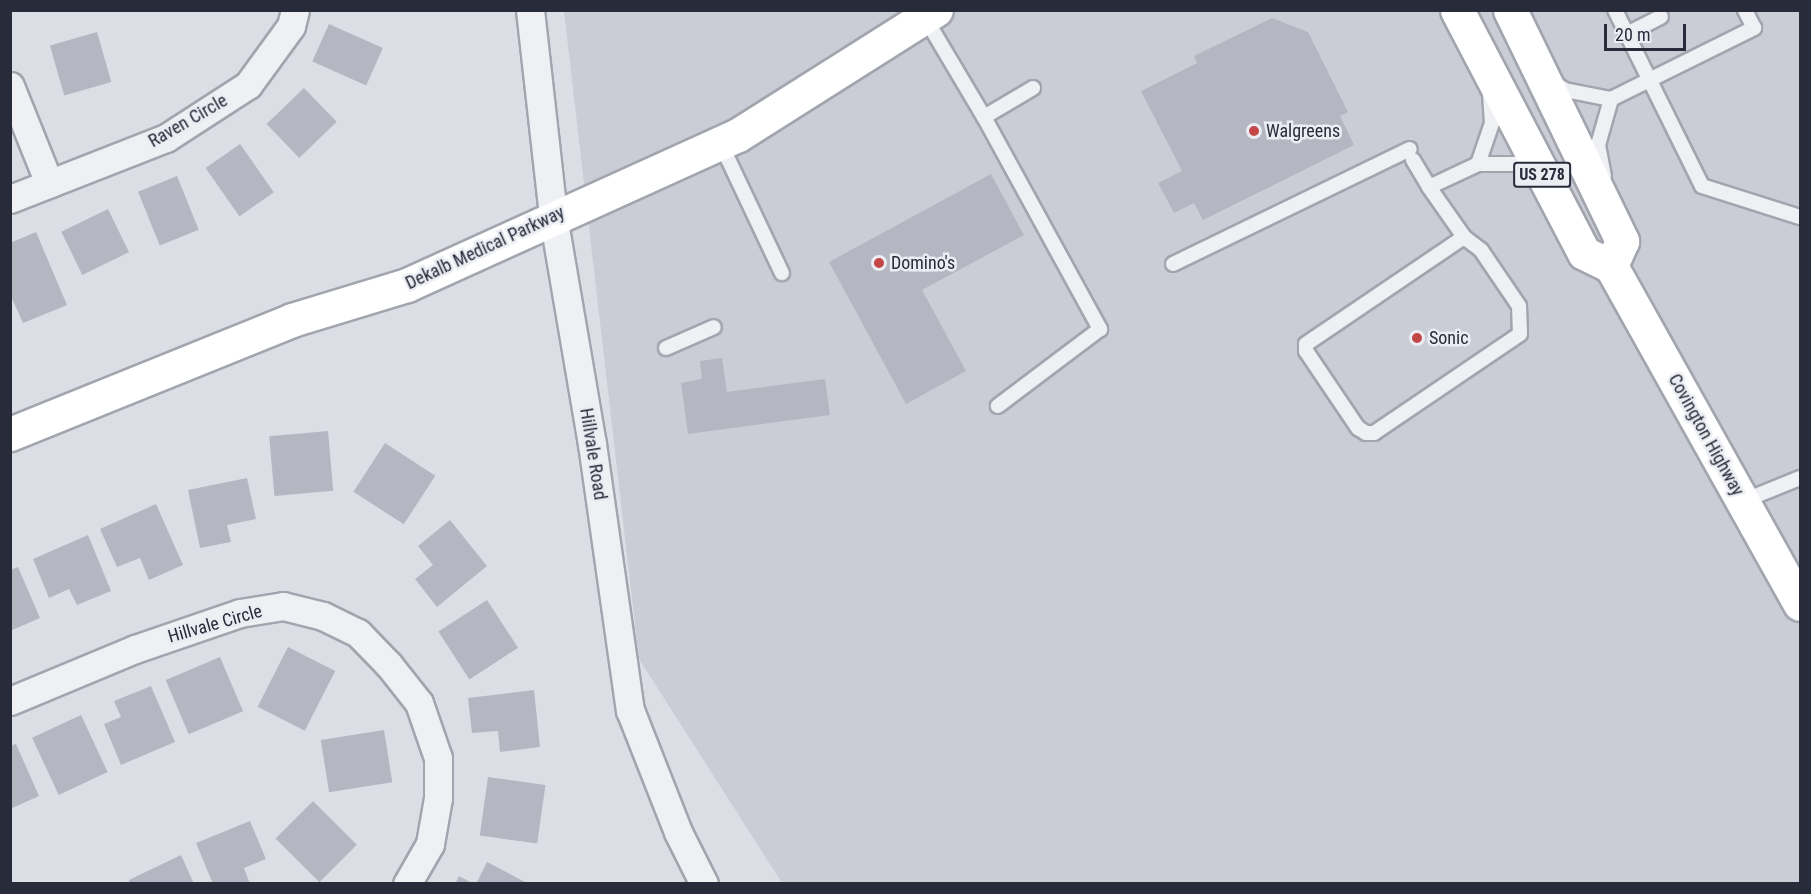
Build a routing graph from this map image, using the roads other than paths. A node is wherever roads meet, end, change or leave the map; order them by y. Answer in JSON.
{"nodes":[{"id":1,"x":295,"y":10,"type":"edge"},
{"id":2,"x":530,"y":10,"type":"edge"},
{"id":3,"x":1457,"y":10,"type":"edge"},
{"id":4,"x":1510,"y":10,"type":"edge"},
{"id":5,"x":1616,"y":10,"type":"edge"},
{"id":6,"x":1745,"y":10,"type":"edge"},
{"id":7,"x":928,"y":13,"type":"edge"},
{"id":8,"x":1661,"y":17,"type":"dead end"},
{"id":9,"x":1627,"y":34,"type":"junction"},
{"id":10,"x":1488,"y":70,"type":"junction"},
{"id":11,"x":1539,"y":73,"type":"junction"},
{"id":12,"x":1650,"y":79,"type":"junction"},
{"id":13,"x":10,"y":87,"type":"edge"},
{"id":14,"x":1033,"y":88,"type":"dead end"},
{"id":15,"x":1611,"y":99,"type":"junction"},
{"id":16,"x":984,"y":117,"type":"junction"},
{"id":17,"x":720,"y":142,"type":"junction"},
{"id":18,"x":1478,"y":164,"type":"junction"},
{"id":19,"x":1540,"y":172,"type":"junction"},
{"id":20,"x":49,"y":183,"type":"junction"},
{"id":21,"x":1429,"y":187,"type":"junction"},
{"id":22,"x":10,"y":200,"type":"edge"},
{"id":23,"x":553,"y":216,"type":"junction"},
{"id":24,"x":1800,"y":217,"type":"edge"},
{"id":25,"x":1610,"y":218,"type":"junction"},
{"id":26,"x":1464,"y":237,"type":"junction"},
{"id":27,"x":1173,"y":264,"type":"dead end"},
{"id":28,"x":1611,"y":266,"type":"junction"},
{"id":29,"x":782,"y":273,"type":"dead end"},
{"id":30,"x":714,"y":327,"type":"dead end"},
{"id":31,"x":666,"y":348,"type":"dead end"},
{"id":32,"x":998,"y":406,"type":"dead end"},
{"id":33,"x":10,"y":434,"type":"edge"},
{"id":34,"x":1800,"y":478,"type":"edge"},
{"id":35,"x":1743,"y":501,"type":"junction"},
{"id":36,"x":1800,"y":604,"type":"edge"},
{"id":37,"x":10,"y":701,"type":"edge"},
{"id":38,"x":407,"y":884,"type":"edge"},
{"id":39,"x":704,"y":884,"type":"edge"}],
"edges":[{"from":1,"to":20,"type":"street","name":"Raven Circle"},
{"from":2,"to":23,"type":"street","name":"Hillvale Road"},
{"from":3,"to":10,"type":"main road","number":"US 278"},
{"from":4,"to":11,"type":"main road","number":"US 278"},
{"from":5,"to":9,"type":"lane"},
{"from":6,"to":12,"type":"lane"},
{"from":7,"to":16,"type":"lane"},
{"from":7,"to":17,"type":"main road","name":"Dekalb Medical Parkway"},
{"from":8,"to":9,"type":"lane"},
{"from":9,"to":12,"type":"lane"},
{"from":10,"to":18,"type":"lane"},
{"from":10,"to":19,"type":"main road","number":"US 278"},
{"from":11,"to":15,"type":"lane"},
{"from":11,"to":25,"type":"main road","number":"US 278"},
{"from":12,"to":15,"type":"lane"},
{"from":12,"to":24,"type":"lane"},
{"from":13,"to":20,"type":"street"},
{"from":14,"to":16,"type":"lane"},
{"from":15,"to":25,"type":"lane"},
{"from":16,"to":32,"type":"lane"},
{"from":17,"to":23,"type":"main road","name":"Dekalb Medical Parkway"},
{"from":17,"to":29,"type":"lane"},
{"from":18,"to":19,"type":"lane"},
{"from":18,"to":21,"type":"lane"},
{"from":19,"to":28,"type":"main road","number":"US 278"},
{"from":20,"to":22,"type":"street","name":"Raven Circle"},
{"from":21,"to":26,"type":"lane"},
{"from":21,"to":27,"type":"lane"},
{"from":23,"to":33,"type":"main road","name":"Dekalb Medical Parkway"},
{"from":23,"to":39,"type":"street","name":"Hillvale Road"},
{"from":25,"to":28,"type":"main road","number":"US 278"},
{"from":26,"to":26,"type":"lane"},
{"from":28,"to":35,"type":"main road","name":"Covington Highway"},
{"from":30,"to":31,"type":"lane"},
{"from":34,"to":35,"type":"lane"},
{"from":35,"to":36,"type":"main road","name":"Covington Highway"},
{"from":37,"to":38,"type":"street","name":"Hillvale Circle"}]}
